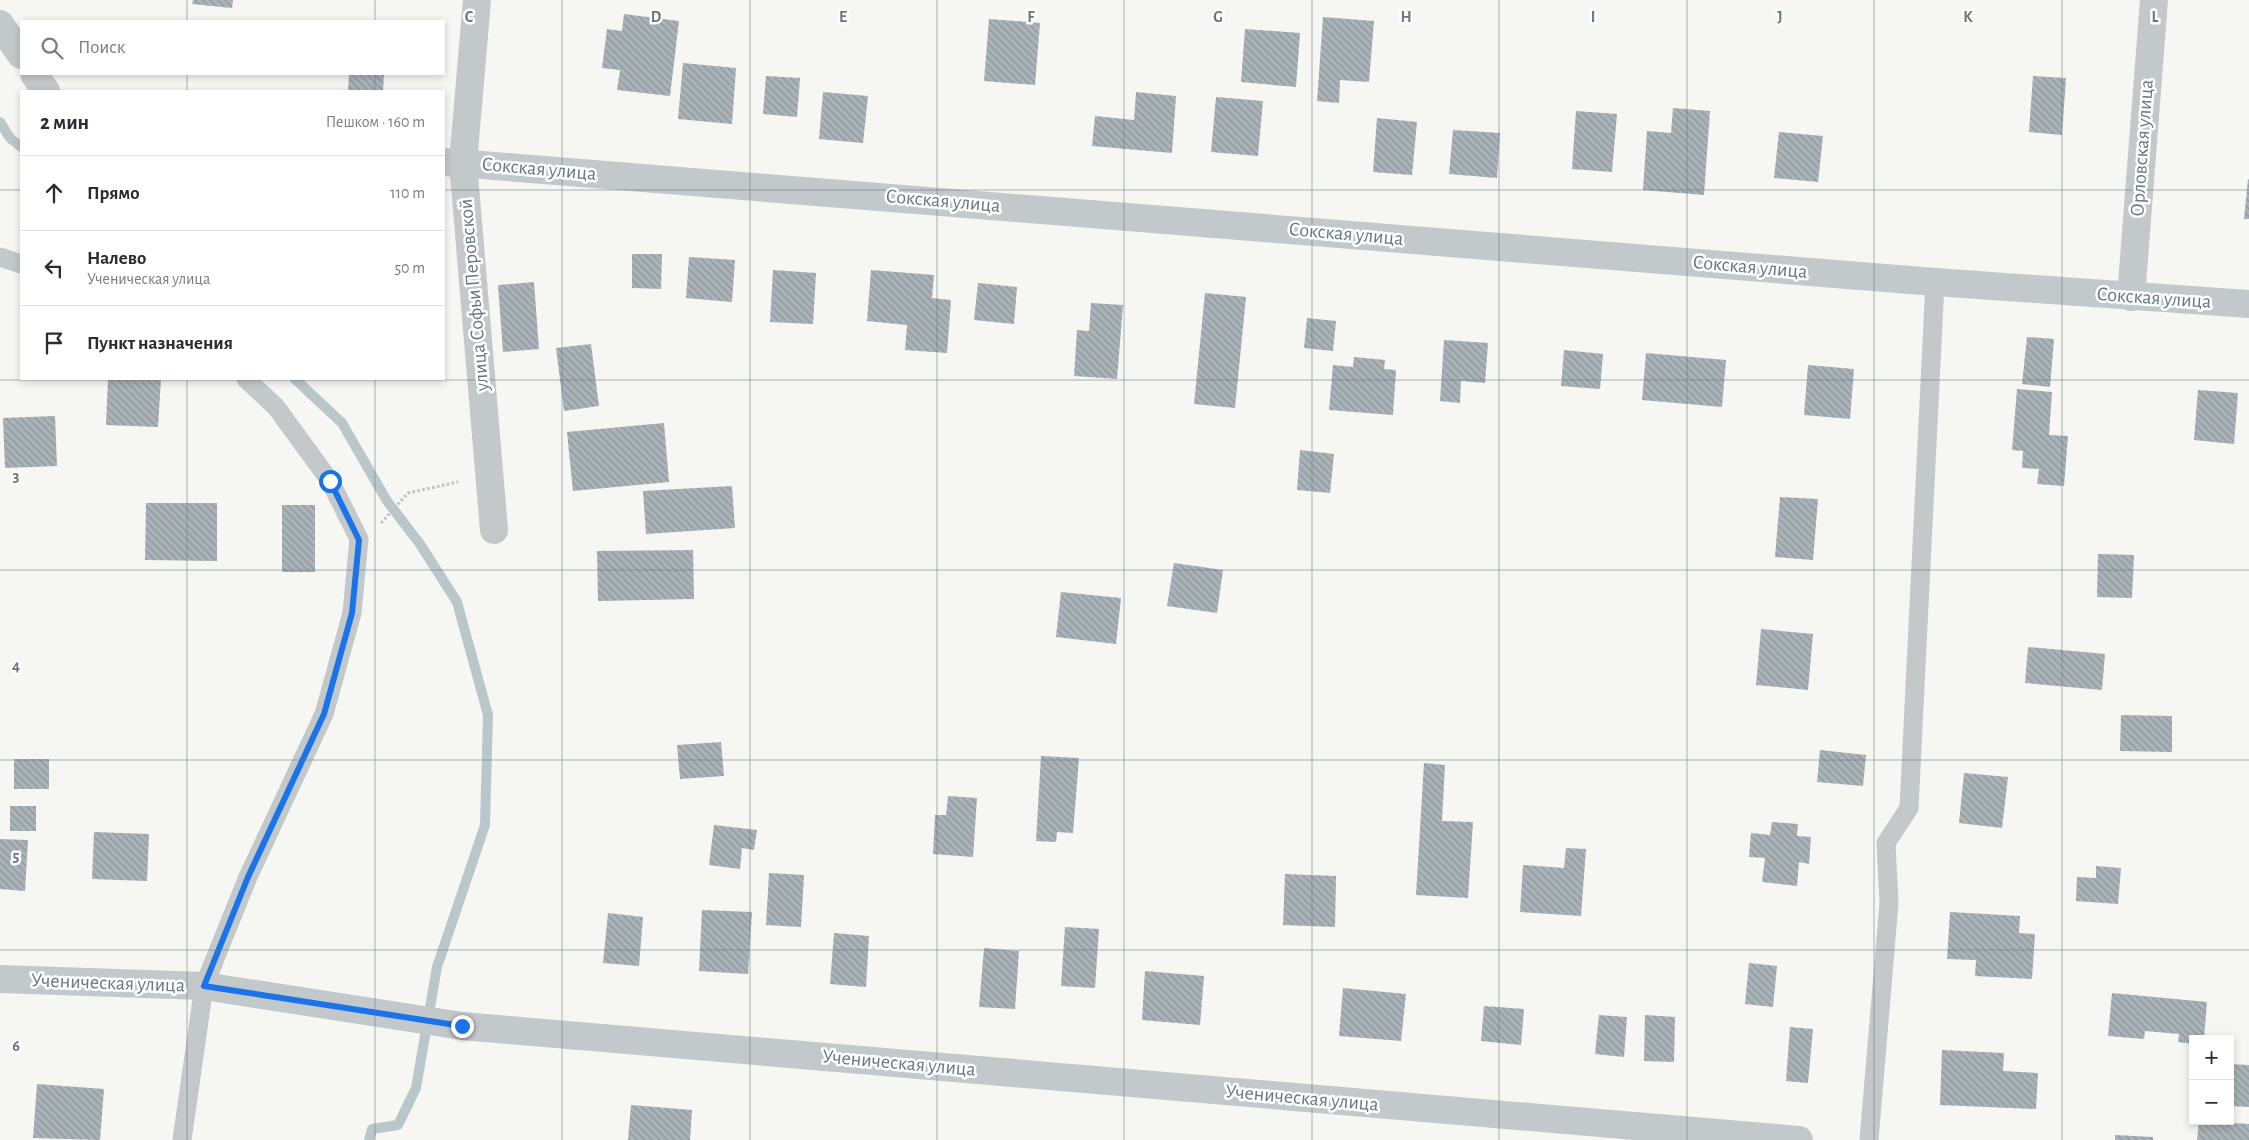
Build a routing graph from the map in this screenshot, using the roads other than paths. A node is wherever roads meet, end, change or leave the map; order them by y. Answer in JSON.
{"nodes":[{"id":1,"x":477,"y":0,"type":"edge"},
{"id":2,"x":2154,"y":0,"type":"edge"},
{"id":3,"x":0,"y":24,"type":"edge"},
{"id":4,"x":20,"y":54,"type":"edge"},
{"id":5,"x":35,"y":75,"type":"edge"},
{"id":6,"x":45,"y":90,"type":"edge"},
{"id":7,"x":453,"y":162,"type":"edge"},
{"id":8,"x":0,"y":257,"type":"edge"},
{"id":9,"x":20,"y":264,"type":"edge"},
{"id":10,"x":1935,"y":282,"type":"junction"},
{"id":11,"x":2131,"y":297,"type":"junction"},
{"id":12,"x":2249,"y":304,"type":"edge"},
{"id":13,"x":247,"y":380,"type":"edge"},
{"id":14,"x":494,"y":530,"type":"dead end"},
{"id":15,"x":0,"y":979,"type":"edge"},
{"id":16,"x":204,"y":986,"type":"junction"},
{"id":17,"x":182,"y":1140,"type":"edge"},
{"id":18,"x":1799,"y":1140,"type":"edge"},
{"id":19,"x":1869,"y":1140,"type":"edge"}],
"edges":[{"from":1,"to":7,"type":"street","name":"улица Софьи Перовской"},
{"from":2,"to":11,"type":"street","name":"Орловская улица"},
{"from":3,"to":4,"type":"street"},
{"from":5,"to":6,"type":"street"},
{"from":7,"to":10,"type":"street","name":"Сокская улица"},
{"from":7,"to":14,"type":"street","name":"улица Софьи Перовской"},
{"from":8,"to":9,"type":"lane"},
{"from":10,"to":11,"type":"street","name":"Сокская улица"},
{"from":10,"to":19,"type":"lane"},
{"from":11,"to":12,"type":"street","name":"Сокская улица"},
{"from":13,"to":16,"type":"lane"},
{"from":15,"to":16,"type":"street","name":"Ученическая улица"},
{"from":16,"to":17,"type":"lane"},
{"from":16,"to":18,"type":"street","name":"Ученическая улица"}]}
